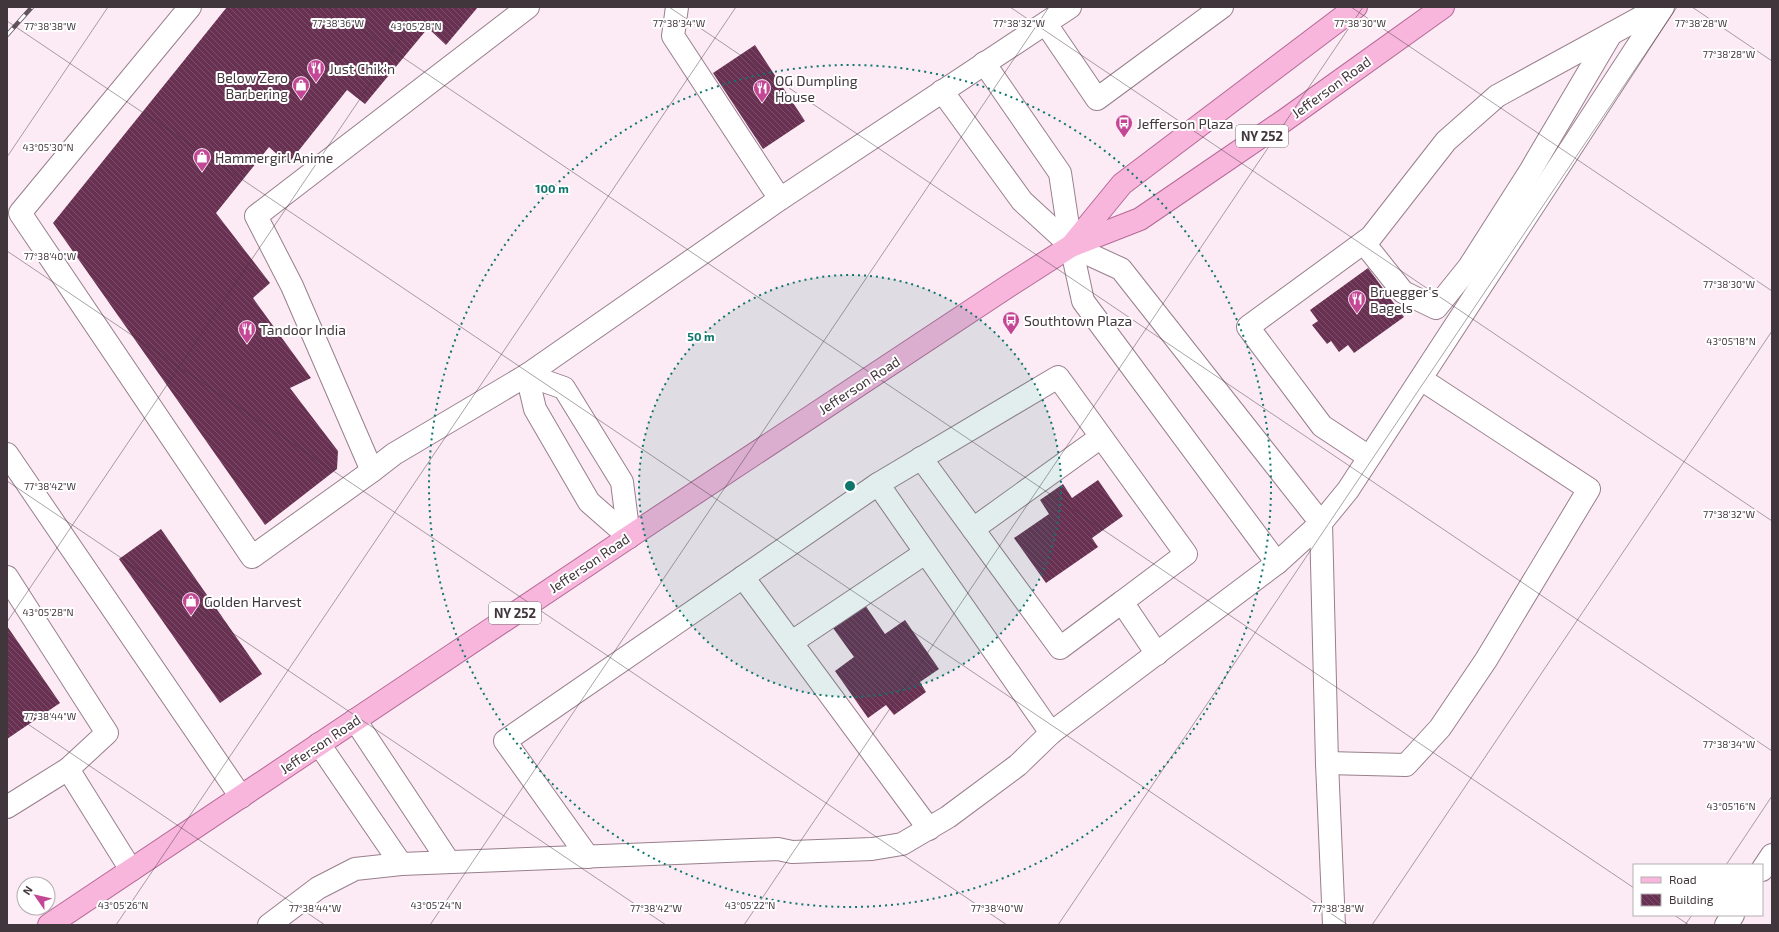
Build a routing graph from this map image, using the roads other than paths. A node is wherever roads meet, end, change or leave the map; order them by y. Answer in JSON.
{"nodes":[{"id":1,"x":190,"y":7,"type":"edge"},
{"id":2,"x":528,"y":7,"type":"edge"},
{"id":3,"x":677,"y":7,"type":"edge"},
{"id":4,"x":1070,"y":7,"type":"edge"},
{"id":5,"x":1356,"y":7,"type":"edge"},
{"id":6,"x":1443,"y":7,"type":"edge"},
{"id":7,"x":1661,"y":7,"type":"edge"},
{"id":8,"x":1215,"y":9,"type":"edge"},
{"id":9,"x":1046,"y":24,"type":"junction"},
{"id":10,"x":1612,"y":33,"type":"junction"},
{"id":11,"x":984,"y":63,"type":"junction"},
{"id":12,"x":942,"y":91,"type":"junction"},
{"id":13,"x":780,"y":199,"type":"junction"},
{"id":14,"x":1364,"y":243,"type":"junction"},
{"id":15,"x":1071,"y":246,"type":"junction"},
{"id":16,"x":527,"y":375,"type":"junction"},
{"id":17,"x":1421,"y":378,"type":"junction"},
{"id":18,"x":1101,"y":437,"type":"junction"},
{"id":19,"x":7,"y":454,"type":"edge"},
{"id":20,"x":1369,"y":457,"type":"junction"},
{"id":21,"x":921,"y":458,"type":"junction"},
{"id":22,"x":372,"y":471,"type":"junction"},
{"id":23,"x":878,"y":484,"type":"junction"},
{"id":24,"x":1321,"y":523,"type":"junction"},
{"id":25,"x":973,"y":529,"type":"junction"},
{"id":26,"x":629,"y":537,"type":"junction"},
{"id":27,"x":925,"y":553,"type":"junction"},
{"id":28,"x":1277,"y":563,"type":"junction"},
{"id":29,"x":7,"y":577,"type":"edge"},
{"id":30,"x":743,"y":577,"type":"junction"},
{"id":31,"x":1122,"y":602,"type":"junction"},
{"id":32,"x":792,"y":642,"type":"junction"},
{"id":33,"x":1157,"y":654,"type":"junction"},
{"id":34,"x":355,"y":720,"type":"junction"},
{"id":35,"x":1051,"y":733,"type":"junction"},
{"id":36,"x":319,"y":744,"type":"junction"},
{"id":37,"x":1327,"y":763,"type":"junction"},
{"id":38,"x":68,"y":769,"type":"junction"},
{"id":39,"x":241,"y":797,"type":"junction"},
{"id":40,"x":7,"y":807,"type":"edge"},
{"id":41,"x":929,"y":829,"type":"junction"},
{"id":42,"x":1772,"y":855,"type":"edge"},
{"id":43,"x":588,"y":857,"type":"junction"},
{"id":44,"x":449,"y":862,"type":"junction"},
{"id":45,"x":401,"y":864,"type":"junction"},
{"id":46,"x":1763,"y":868,"type":"edge"},
{"id":47,"x":131,"y":870,"type":"junction"},
{"id":48,"x":1731,"y":916,"type":"edge"},
{"id":49,"x":49,"y":925,"type":"edge"},
{"id":50,"x":269,"y":925,"type":"edge"},
{"id":51,"x":1334,"y":925,"type":"edge"},
{"id":52,"x":1726,"y":925,"type":"edge"}],
"edges":[{"from":1,"to":22,"type":"lane"},
{"from":2,"to":22,"type":"lane"},
{"from":3,"to":13,"type":"lane"},
{"from":4,"to":9,"type":"lane"},
{"from":5,"to":15,"type":"main road","name":"Jefferson Road","number":"NY 252"},
{"from":6,"to":15,"type":"main road","name":"Jefferson Road","number":"NY 252"},
{"from":7,"to":10,"type":"lane"},
{"from":7,"to":17,"type":"lane"},
{"from":8,"to":9,"type":"lane"},
{"from":9,"to":11,"type":"lane"},
{"from":10,"to":14,"type":"lane"},
{"from":10,"to":14,"type":"lane"},
{"from":11,"to":12,"type":"lane"},
{"from":11,"to":15,"type":"lane"},
{"from":12,"to":13,"type":"lane"},
{"from":12,"to":15,"type":"lane"},
{"from":13,"to":16,"type":"lane"},
{"from":14,"to":20,"type":"lane"},
{"from":15,"to":24,"type":"lane"},
{"from":15,"to":26,"type":"main road","name":"Jefferson Road","number":"NY 252"},
{"from":15,"to":28,"type":"lane"},
{"from":16,"to":22,"type":"lane"},
{"from":16,"to":26,"type":"lane"},
{"from":16,"to":26,"type":"lane"},
{"from":17,"to":20,"type":"lane"},
{"from":17,"to":37,"type":"lane"},
{"from":18,"to":21,"type":"lane"},
{"from":18,"to":25,"type":"lane"},
{"from":18,"to":31,"type":"lane"},
{"from":19,"to":39,"type":"lane"},
{"from":20,"to":24,"type":"lane"},
{"from":21,"to":23,"type":"lane"},
{"from":21,"to":25,"type":"lane"},
{"from":23,"to":27,"type":"lane"},
{"from":23,"to":30,"type":"lane"},
{"from":24,"to":28,"type":"lane"},
{"from":24,"to":37,"type":"lane"},
{"from":25,"to":31,"type":"lane"},
{"from":26,"to":34,"type":"main road","name":"Jefferson Road","number":"NY 252"},
{"from":27,"to":32,"type":"lane"},
{"from":27,"to":35,"type":"lane"},
{"from":28,"to":33,"type":"lane"},
{"from":29,"to":38,"type":"lane"},
{"from":30,"to":32,"type":"lane"},
{"from":30,"to":43,"type":"lane"},
{"from":31,"to":33,"type":"lane"},
{"from":32,"to":41,"type":"lane"},
{"from":33,"to":35,"type":"lane"},
{"from":34,"to":36,"type":"main road","name":"Jefferson Road","number":"NY 252"},
{"from":34,"to":44,"type":"lane"},
{"from":35,"to":41,"type":"lane"},
{"from":36,"to":39,"type":"main road","name":"Jefferson Road","number":"NY 252"},
{"from":36,"to":45,"type":"lane"},
{"from":37,"to":51,"type":"lane"},
{"from":38,"to":40,"type":"lane"},
{"from":38,"to":47,"type":"lane"},
{"from":39,"to":47,"type":"main road","name":"Jefferson Road","number":"NY 252"},
{"from":41,"to":43,"type":"lane"},
{"from":42,"to":46,"type":"lane"},
{"from":43,"to":44,"type":"lane"},
{"from":44,"to":45,"type":"lane"},
{"from":45,"to":50,"type":"lane"},
{"from":47,"to":49,"type":"main road","name":"Jefferson Road","number":"NY 252"},
{"from":48,"to":52,"type":"lane"}]}
